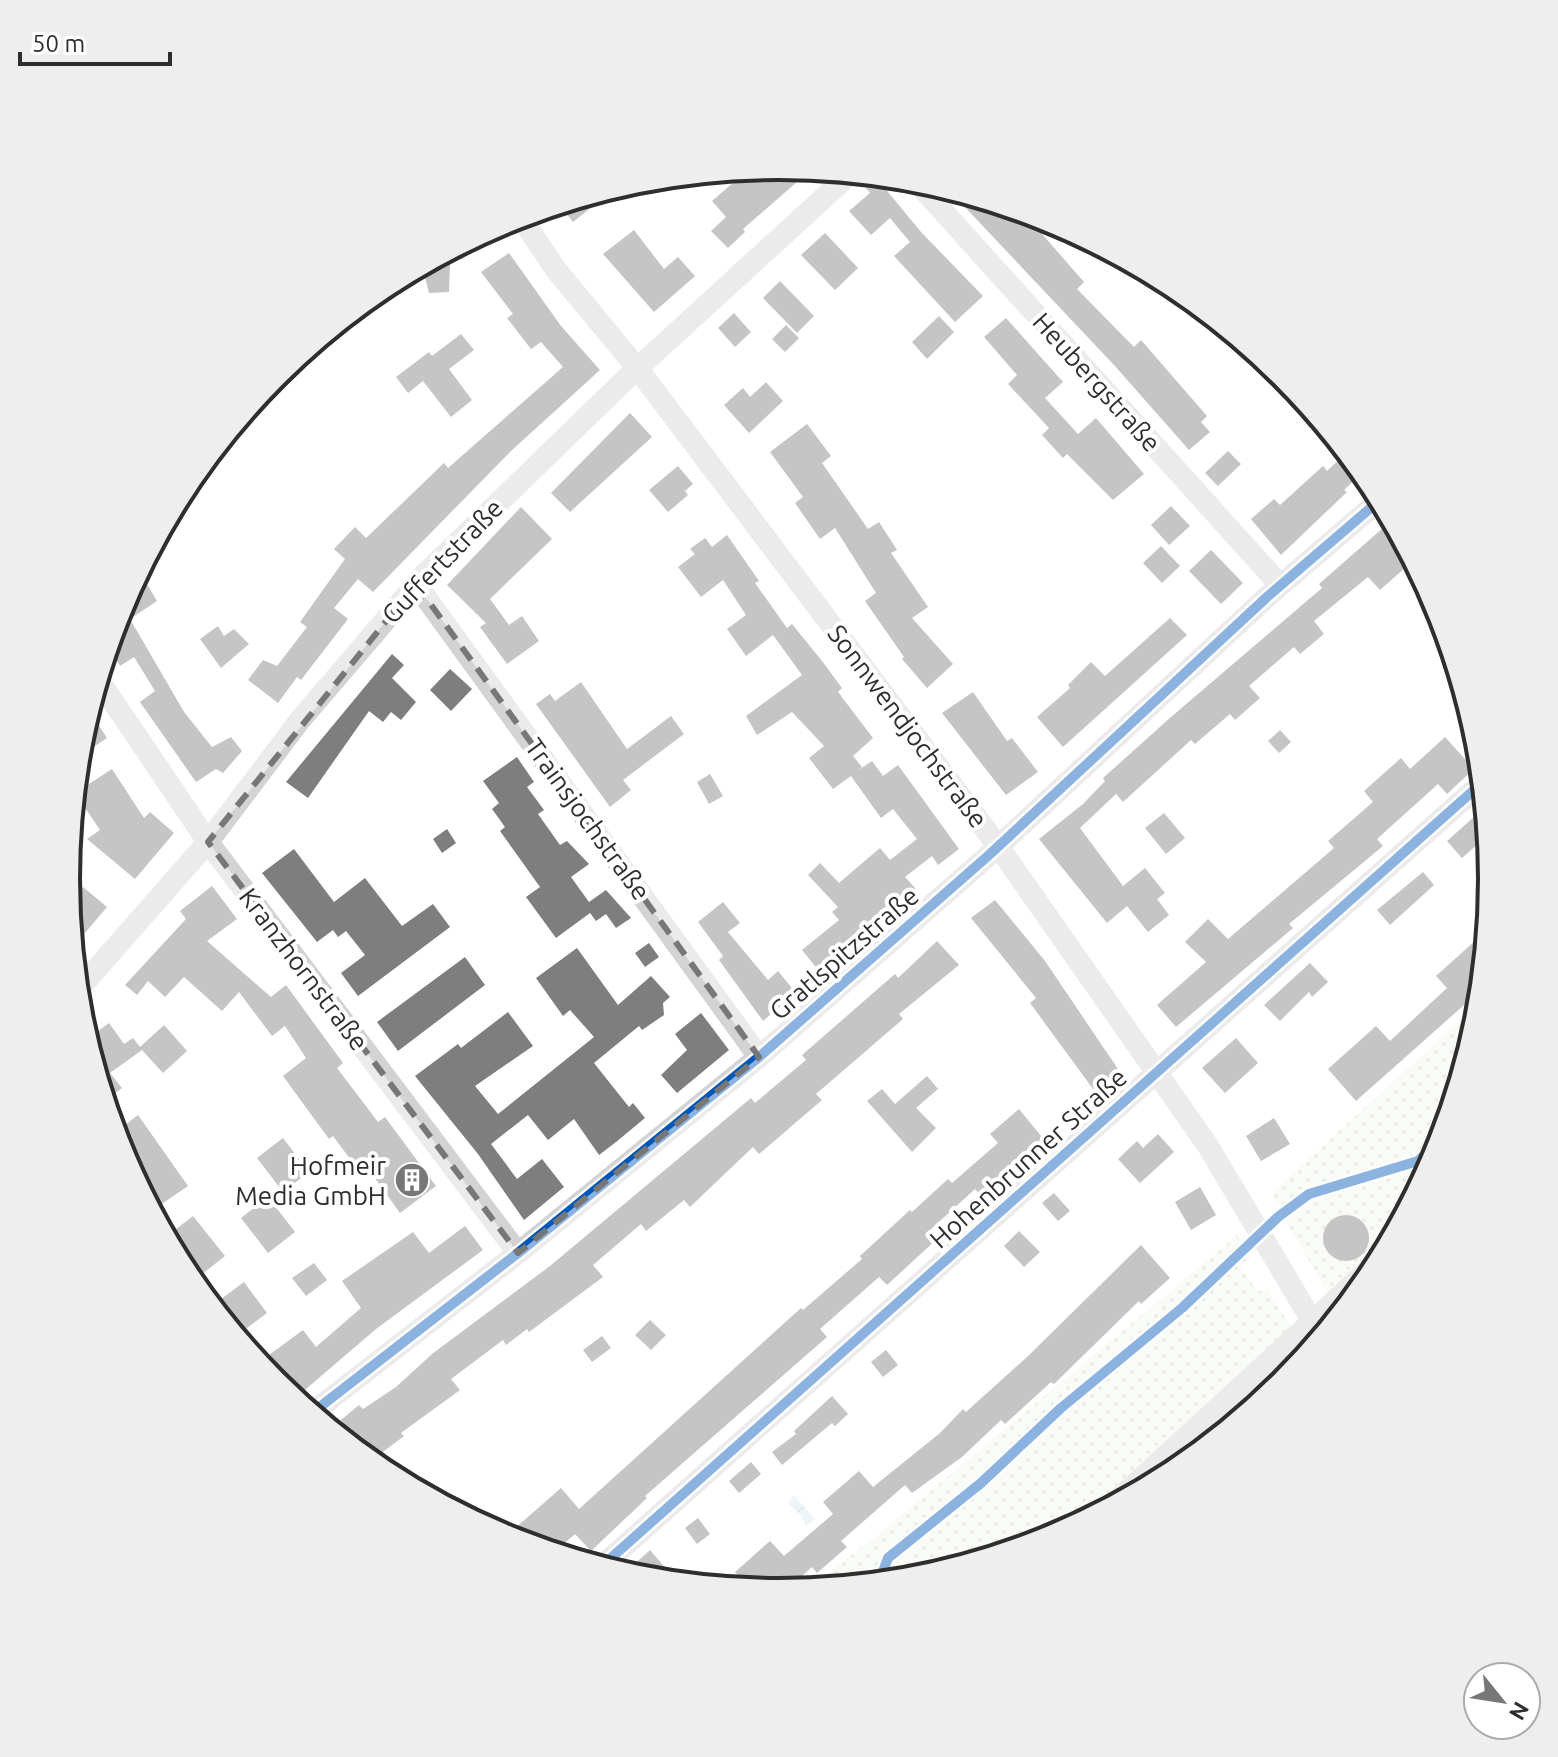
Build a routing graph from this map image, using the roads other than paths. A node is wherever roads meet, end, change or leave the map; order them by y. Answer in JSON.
{"nodes":[{"id":1,"x":841,"y":182,"type":"edge"},
{"id":2,"x":930,"y":196,"type":"edge"},
{"id":3,"x":527,"y":227,"type":"edge"},
{"id":4,"x":638,"y":369,"type":"junction"},
{"id":5,"x":1371,"y":508,"type":"edge"},
{"id":6,"x":416,"y":584,"type":"junction"},
{"id":7,"x":1280,"y":585,"type":"junction"},
{"id":8,"x":106,"y":691,"type":"edge"},
{"id":9,"x":1472,"y":791,"type":"edge"},
{"id":10,"x":208,"y":842,"type":"junction"},
{"id":11,"x":998,"y":846,"type":"junction"},
{"id":12,"x":87,"y":979,"type":"edge"},
{"id":13,"x":759,"y":1057,"type":"junction"},
{"id":14,"x":1158,"y":1073,"type":"junction"},
{"id":15,"x":518,"y":1253,"type":"junction"},
{"id":16,"x":1316,"y":1326,"type":"edge"},
{"id":17,"x":1293,"y":1351,"type":"edge"},
{"id":18,"x":321,"y":1406,"type":"edge"},
{"id":19,"x":1173,"y":1456,"type":"edge"},
{"id":20,"x":612,"y":1557,"type":"edge"}],
"edges":[{"from":1,"to":4,"type":"street","name":"Guffertstraße"},
{"from":2,"to":7,"type":"street","name":"Heubergstraße"},
{"from":3,"to":4,"type":"street","name":"Sonnwendjochstraße"},
{"from":4,"to":6,"type":"street","name":"Guffertstraße"},
{"from":4,"to":11,"type":"street","name":"Sonnwendjochstraße"},
{"from":5,"to":7,"type":"street","name":"Gratlspitzstraße"},
{"from":6,"to":10,"type":"street","name":"Guffertstraße"},
{"from":6,"to":13,"type":"street","name":"Trainsjochstraße"},
{"from":7,"to":11,"type":"street","name":"Gratlspitzstraße"},
{"from":8,"to":10,"type":"street","name":"Kranzhornstraße"},
{"from":9,"to":14,"type":"street","name":"Hohenbrunner Straße"},
{"from":10,"to":12,"type":"street","name":"Guffertstraße"},
{"from":10,"to":15,"type":"street","name":"Kranzhornstraße"},
{"from":11,"to":13,"type":"street","name":"Gratlspitzstraße"},
{"from":11,"to":14,"type":"street","name":"Sonnwendjochstraße"},
{"from":13,"to":15,"type":"street","name":"Gratlspitzstraße"},
{"from":14,"to":16,"type":"street","name":"Sonnwendjochstraße"},
{"from":14,"to":20,"type":"street","name":"Hohenbrunner Straße"},
{"from":15,"to":18,"type":"street","name":"Gratlspitzstraße"},
{"from":17,"to":19,"type":"street"}]}
